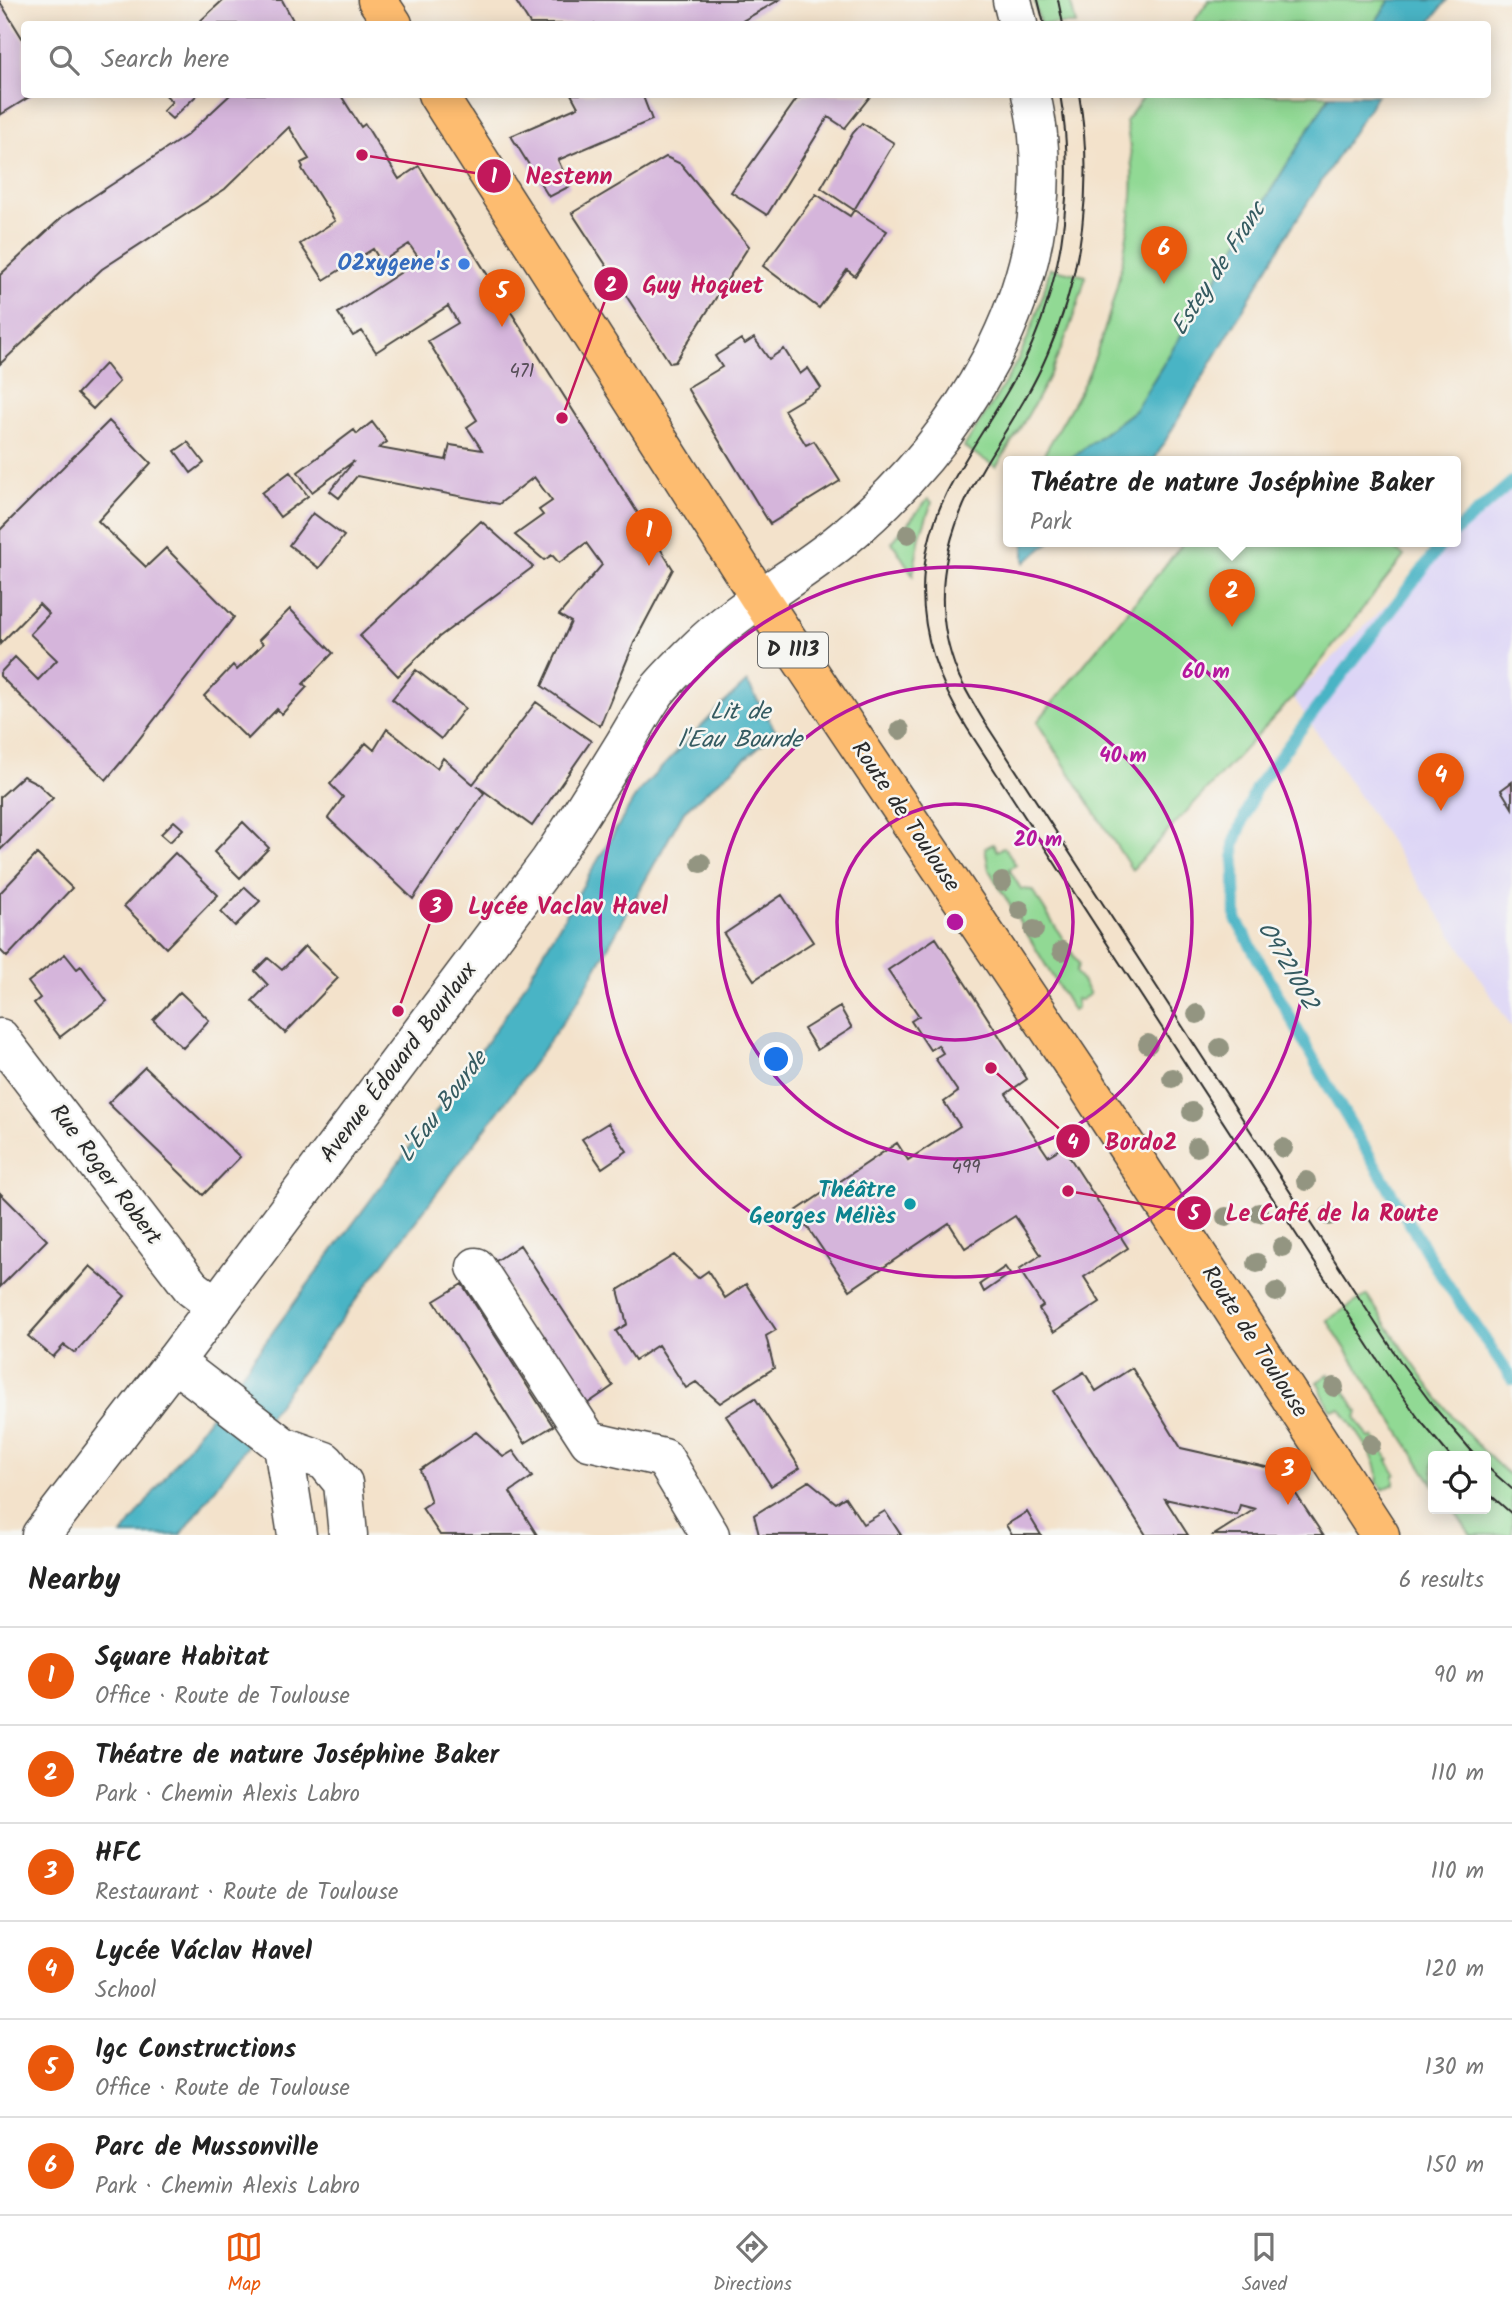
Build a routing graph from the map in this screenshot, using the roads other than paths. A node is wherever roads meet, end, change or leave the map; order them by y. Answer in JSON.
{"nodes":[{"id":1,"x":377,"y":0,"type":"edge"},
{"id":2,"x":1012,"y":0,"type":"edge"},
{"id":3,"x":391,"y":21,"type":"edge"},
{"id":4,"x":1017,"y":21,"type":"edge"},
{"id":5,"x":441,"y":98,"type":"edge"},
{"id":6,"x":1032,"y":98,"type":"edge"},
{"id":7,"x":759,"y":597,"type":"junction"},
{"id":8,"x":0,"y":1038,"type":"edge"},
{"id":9,"x":476,"y":1267,"type":"dead end"},
{"id":10,"x":216,"y":1306,"type":"junction"},
{"id":11,"x":174,"y":1362,"type":"junction"},
{"id":12,"x":274,"y":1438,"type":"junction"},
{"id":13,"x":41,"y":1535,"type":"edge"},
{"id":14,"x":297,"y":1535,"type":"edge"},
{"id":15,"x":348,"y":1535,"type":"edge"},
{"id":16,"x":710,"y":1535,"type":"edge"},
{"id":17,"x":1380,"y":1535,"type":"edge"}],
"edges":[{"from":1,"to":3,"type":"main road"},
{"from":2,"to":4,"type":"street"},
{"from":5,"to":7,"type":"main road","name":"Route de Toulouse","number":"D 1113"},
{"from":6,"to":7,"type":"street","name":"Avenue Édouard Bourlaux"},
{"from":7,"to":10,"type":"street","name":"Avenue Édouard Bourlaux"},
{"from":7,"to":17,"type":"main road","name":"Route de Toulouse","number":"D 1113"},
{"from":8,"to":10,"type":"street","name":"Rue Roger Robert"},
{"from":9,"to":16,"type":"street"},
{"from":10,"to":11,"type":"street","name":"Avenue Édouard Bourlaux"},
{"from":11,"to":12,"type":"street"},
{"from":11,"to":13,"type":"street","name":"Avenue Édouard Bourlaux"},
{"from":12,"to":14,"type":"street"},
{"from":12,"to":15,"type":"street"}]}
